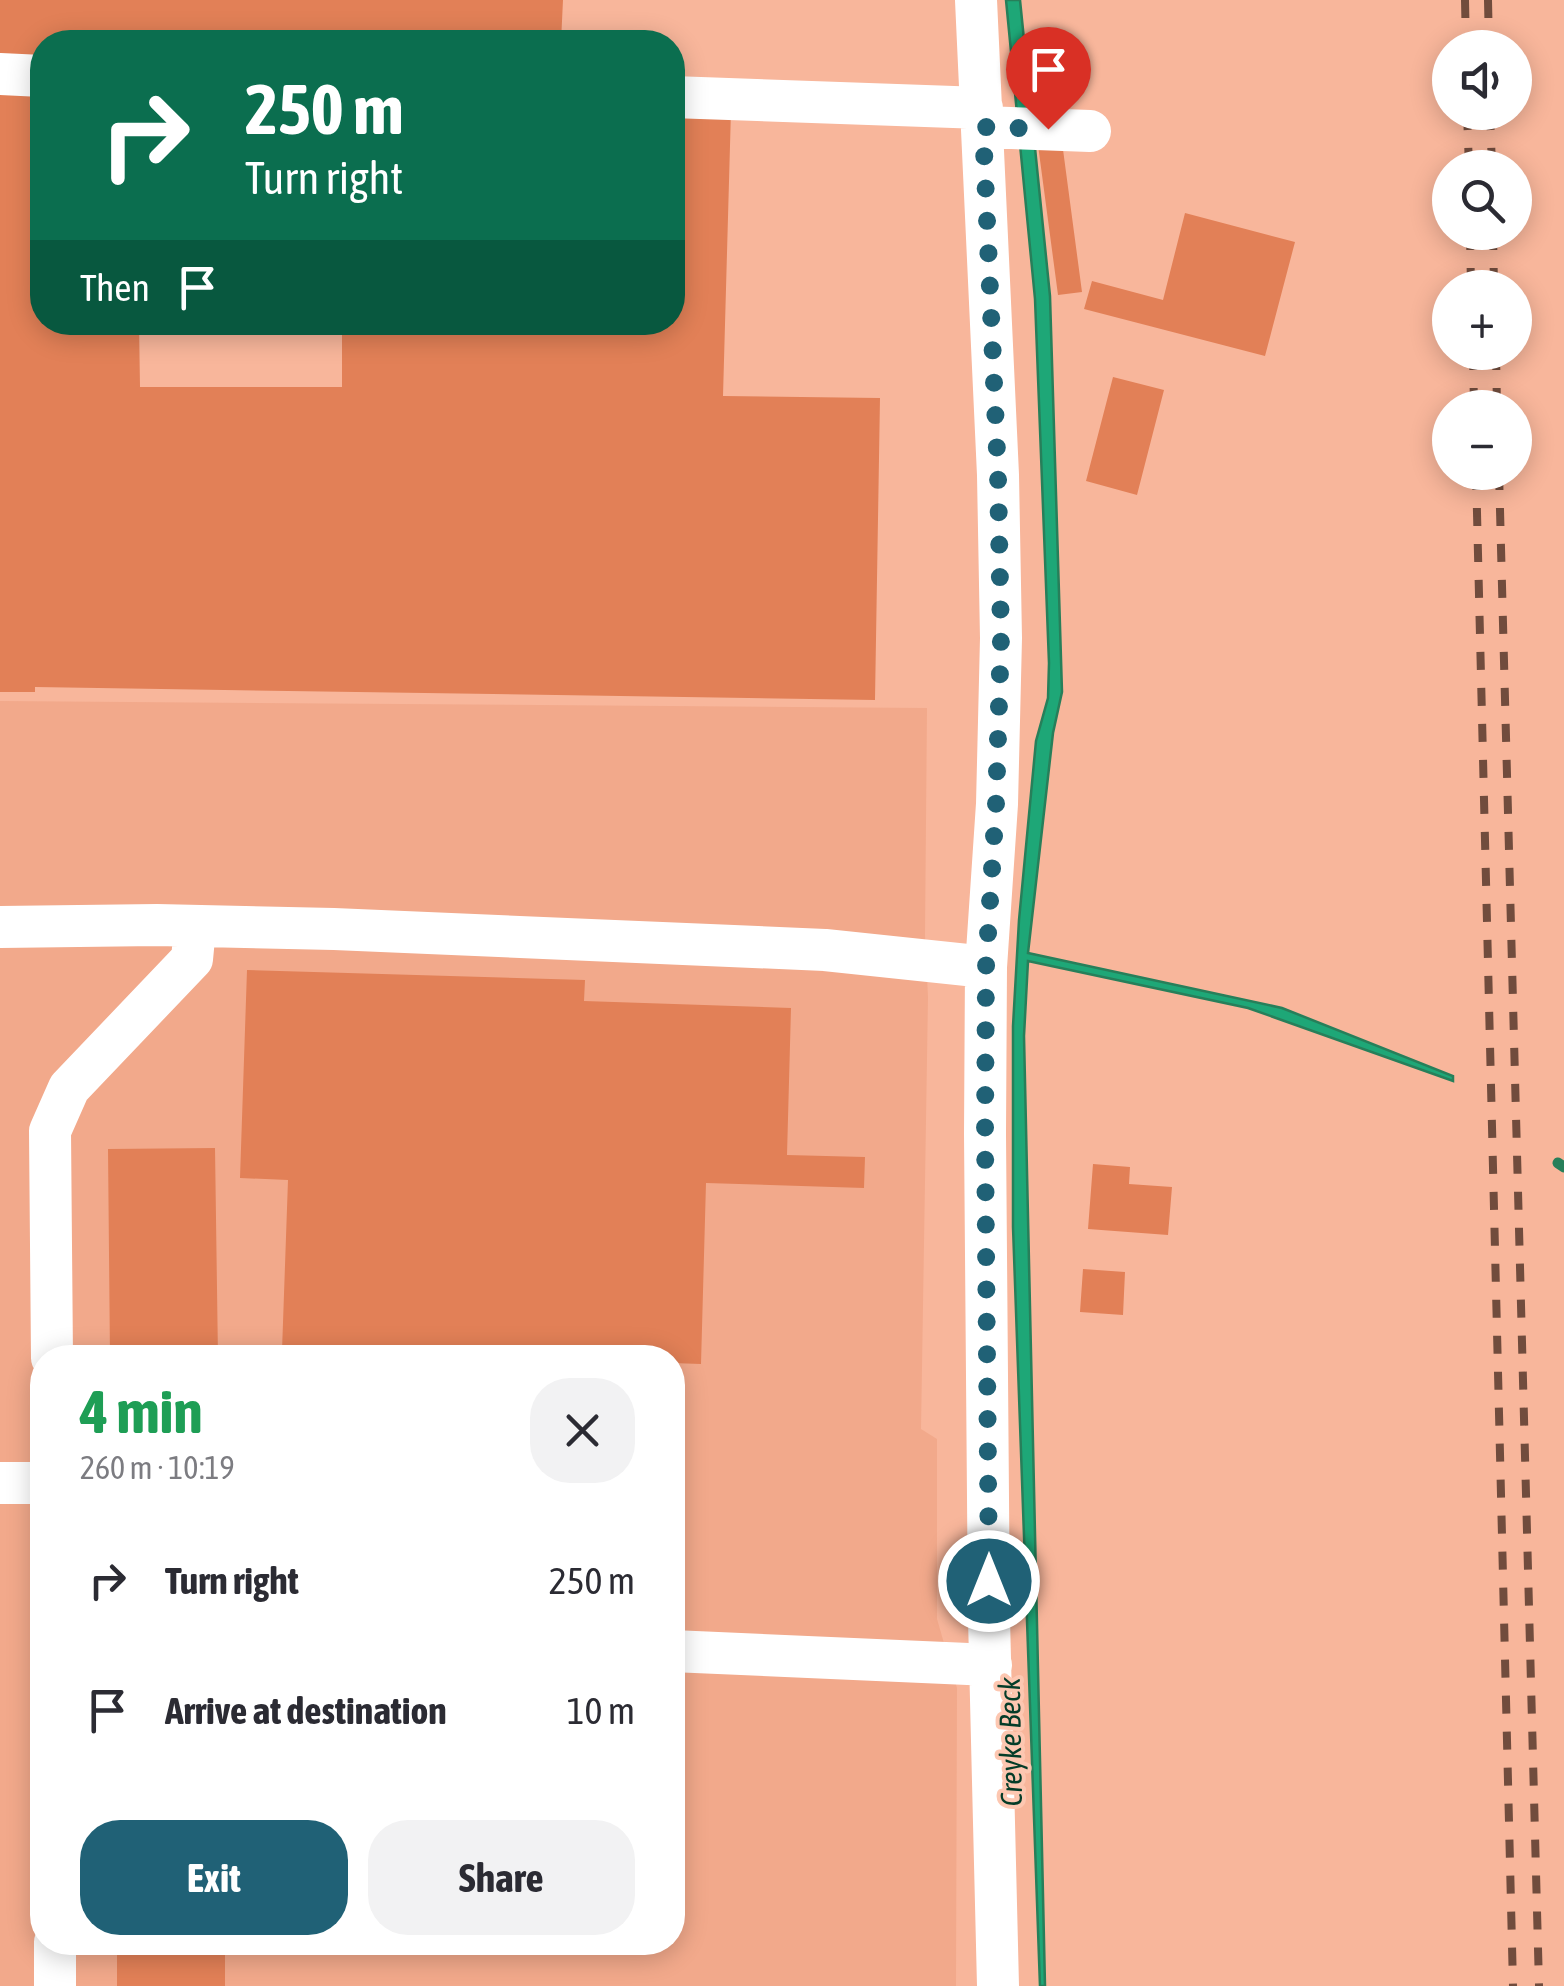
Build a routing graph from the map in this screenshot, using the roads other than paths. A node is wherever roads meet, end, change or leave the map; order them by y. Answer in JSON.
{"nodes":[{"id":1,"x":976,"y":0,"type":"edge"},
{"id":2,"x":0,"y":74,"type":"edge"},
{"id":3,"x":30,"y":75,"type":"edge"},
{"id":4,"x":685,"y":98,"type":"edge"},
{"id":5,"x":1006,"y":123,"type":"junction"},
{"id":6,"x":1090,"y":131,"type":"dead end"},
{"id":7,"x":0,"y":927,"type":"edge"},
{"id":8,"x":195,"y":927,"type":"junction"},
{"id":9,"x":986,"y":967,"type":"junction"},
{"id":10,"x":52,"y":1345,"type":"edge"},
{"id":11,"x":0,"y":1483,"type":"edge"},
{"id":12,"x":30,"y":1483,"type":"edge"},
{"id":13,"x":685,"y":1652,"type":"edge"},
{"id":14,"x":991,"y":1665,"type":"junction"},
{"id":15,"x":55,"y":1955,"type":"edge"},
{"id":16,"x":55,"y":1986,"type":"edge"},
{"id":17,"x":998,"y":1986,"type":"edge"}],
"edges":[{"from":1,"to":5,"type":"street"},
{"from":2,"to":3,"type":"street"},
{"from":4,"to":5,"type":"street"},
{"from":5,"to":6,"type":"street"},
{"from":5,"to":9,"type":"street"},
{"from":7,"to":8,"type":"street"},
{"from":8,"to":9,"type":"street"},
{"from":8,"to":10,"type":"street"},
{"from":9,"to":14,"type":"street"},
{"from":11,"to":12,"type":"street"},
{"from":13,"to":14,"type":"street"},
{"from":14,"to":17,"type":"street"},
{"from":15,"to":16,"type":"street"}]}
